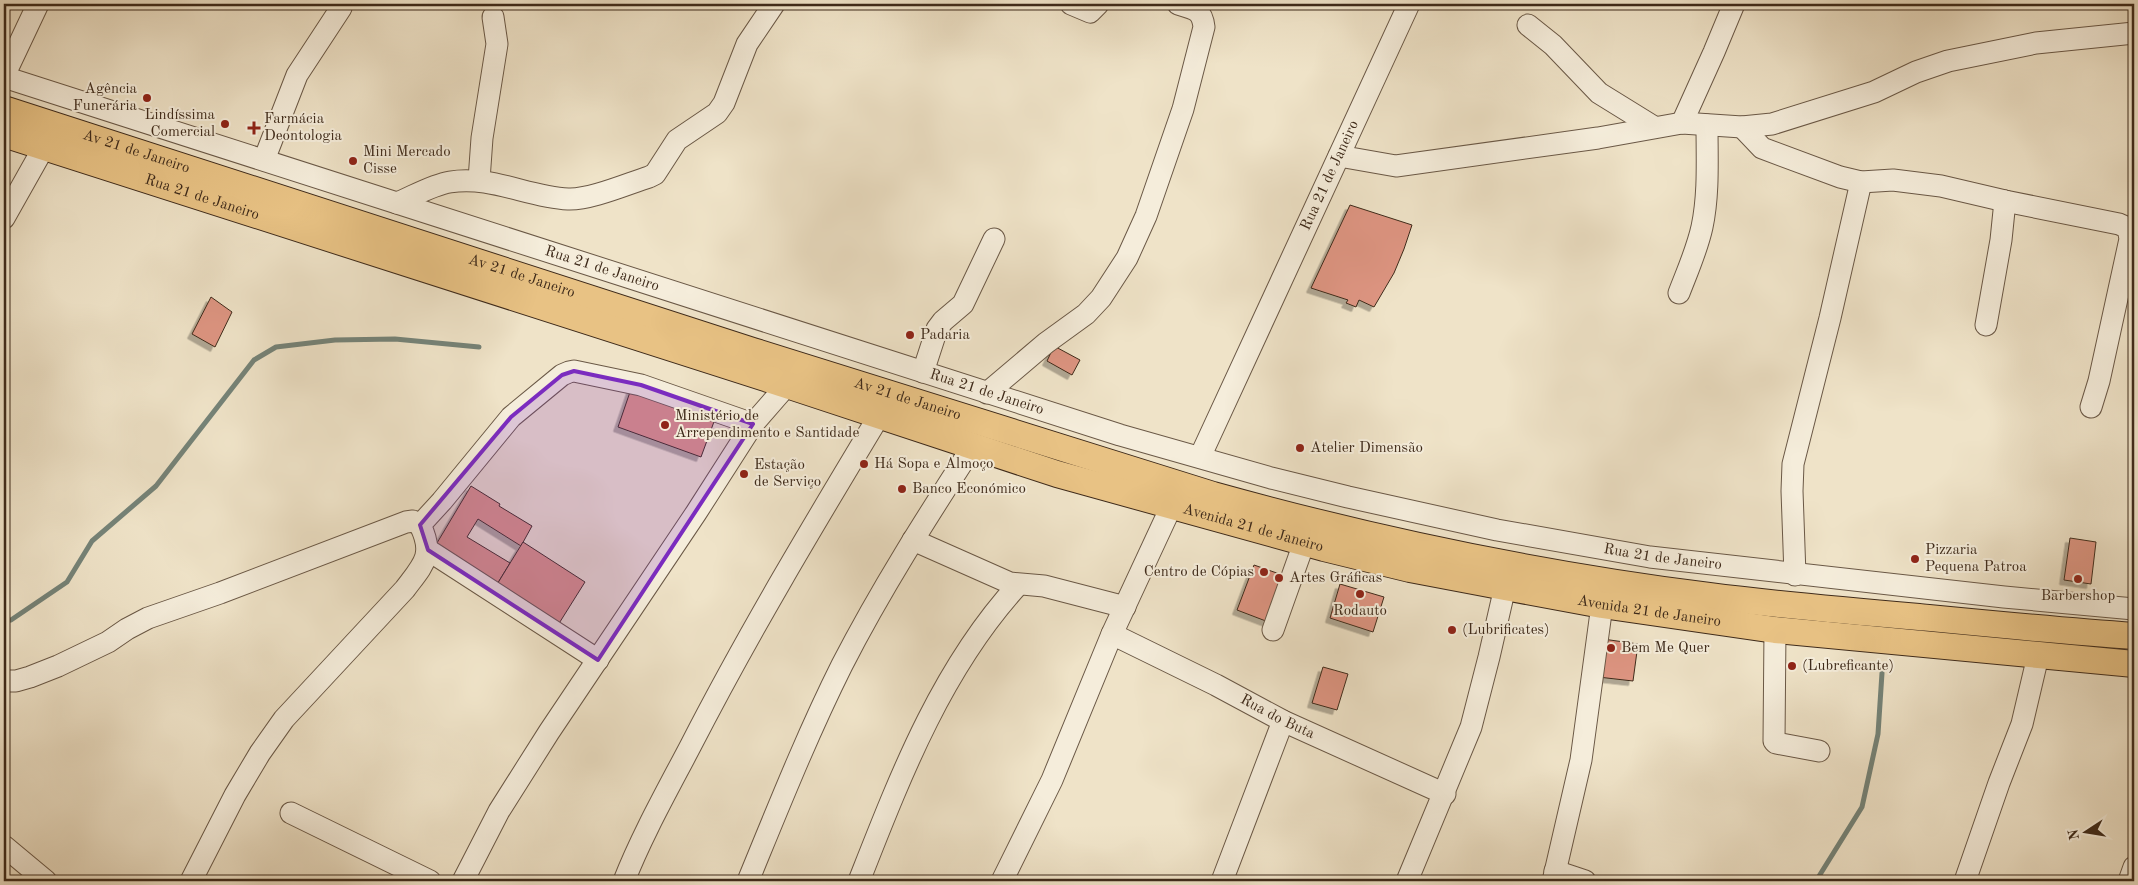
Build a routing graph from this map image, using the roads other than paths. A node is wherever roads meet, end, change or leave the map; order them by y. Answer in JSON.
{"nodes":[{"id":1,"x":38,"y":4,"type":"edge"},
{"id":2,"x":774,"y":4,"type":"edge"},
{"id":3,"x":1071,"y":4,"type":"edge"},
{"id":4,"x":1098,"y":4,"type":"edge"},
{"id":5,"x":1178,"y":4,"type":"edge"},
{"id":6,"x":1409,"y":4,"type":"edge"},
{"id":7,"x":1734,"y":4,"type":"edge"},
{"id":8,"x":341,"y":8,"type":"dead end"},
{"id":9,"x":493,"y":17,"type":"dead end"},
{"id":10,"x":1528,"y":26,"type":"dead end"},
{"id":11,"x":2134,"y":33,"type":"edge"},
{"id":12,"x":4,"y":76,"type":"edge"},
{"id":13,"x":4,"y":110,"type":"edge"},
{"id":14,"x":1682,"y":123,"type":"junction"},
{"id":15,"x":1707,"y":125,"type":"junction"},
{"id":16,"x":1654,"y":127,"type":"junction"},
{"id":17,"x":1742,"y":127,"type":"junction"},
{"id":18,"x":4,"y":134,"type":"edge"},
{"id":19,"x":44,"y":147,"type":"junction"},
{"id":20,"x":1339,"y":156,"type":"junction"},
{"id":21,"x":264,"y":160,"type":"junction"},
{"id":22,"x":479,"y":180,"type":"junction"},
{"id":23,"x":1861,"y":182,"type":"junction"},
{"id":24,"x":2005,"y":201,"type":"junction"},
{"id":25,"x":397,"y":203,"type":"junction"},
{"id":26,"x":4,"y":218,"type":"edge"},
{"id":27,"x":994,"y":240,"type":"dead end"},
{"id":28,"x":1679,"y":294,"type":"dead end"},
{"id":29,"x":1986,"y":325,"type":"dead end"},
{"id":30,"x":923,"y":372,"type":"junction"},
{"id":31,"x":787,"y":385,"type":"junction"},
{"id":32,"x":987,"y":393,"type":"junction"},
{"id":33,"x":2091,"y":408,"type":"dead end"},
{"id":34,"x":879,"y":416,"type":"junction"},
{"id":35,"x":753,"y":424,"type":"junction"},
{"id":36,"x":1040,"y":440,"type":"joint"},
{"id":37,"x":972,"y":446,"type":"junction"},
{"id":38,"x":1200,"y":457,"type":"junction"},
{"id":39,"x":1213,"y":495,"type":"joint"},
{"id":40,"x":1171,"y":507,"type":"junction"},
{"id":41,"x":420,"y":525,"type":"junction"},
{"id":42,"x":913,"y":540,"type":"junction"},
{"id":43,"x":1304,"y":543,"type":"junction"},
{"id":44,"x":428,"y":550,"type":"junction"},
{"id":45,"x":1795,"y":575,"type":"junction"},
{"id":46,"x":1018,"y":585,"type":"junction"},
{"id":47,"x":1504,"y":588,"type":"junction"},
{"id":48,"x":1602,"y":605,"type":"junction"},
{"id":49,"x":1125,"y":606,"type":"junction"},
{"id":50,"x":2134,"y":609,"type":"edge"},
{"id":51,"x":1273,"y":630,"type":"dead end"},
{"id":52,"x":1775,"y":630,"type":"junction"},
{"id":53,"x":1112,"y":634,"type":"junction"},
{"id":54,"x":2134,"y":636,"type":"edge"},
{"id":55,"x":2038,"y":656,"type":"junction"},
{"id":56,"x":598,"y":660,"type":"junction"},
{"id":57,"x":2134,"y":664,"type":"edge"},
{"id":58,"x":4,"y":681,"type":"edge"},
{"id":59,"x":1283,"y":721,"type":"junction"},
{"id":60,"x":1819,"y":752,"type":"dead end"},
{"id":61,"x":1445,"y":794,"type":"junction"},
{"id":62,"x":291,"y":813,"type":"dead end"},
{"id":63,"x":4,"y":846,"type":"edge"},
{"id":64,"x":2134,"y":867,"type":"edge"},
{"id":65,"x":1554,"y":876,"type":"edge"},
{"id":66,"x":46,"y":881,"type":"edge"},
{"id":67,"x":191,"y":881,"type":"edge"},
{"id":68,"x":430,"y":881,"type":"edge"},
{"id":69,"x":463,"y":881,"type":"edge"},
{"id":70,"x":624,"y":881,"type":"edge"},
{"id":71,"x":748,"y":881,"type":"edge"},
{"id":72,"x":859,"y":881,"type":"edge"},
{"id":73,"x":1002,"y":881,"type":"edge"},
{"id":74,"x":1222,"y":881,"type":"edge"},
{"id":75,"x":1407,"y":881,"type":"edge"},
{"id":76,"x":1585,"y":881,"type":"edge"},
{"id":77,"x":1965,"y":881,"type":"edge"},
{"id":78,"x":2129,"y":881,"type":"edge"}],
"edges":[{"from":1,"to":12,"type":"street"},
{"from":2,"to":22,"type":"street"},
{"from":3,"to":4,"type":"street"},
{"from":5,"to":32,"type":"street"},
{"from":6,"to":20,"type":"street","name":"Rua 21 de Janeiro"},
{"from":7,"to":14,"type":"street"},
{"from":8,"to":21,"type":"street"},
{"from":9,"to":22,"type":"street"},
{"from":10,"to":16,"type":"street"},
{"from":11,"to":17,"type":"street"},
{"from":12,"to":21,"type":"street","name":"Rua 21 de Janeiro"},
{"from":13,"to":36,"type":"main road","name":"Av 21 de Janeiro"},
{"from":14,"to":15,"type":"street"},
{"from":14,"to":16,"type":"street"},
{"from":15,"to":17,"type":"street"},
{"from":15,"to":28,"type":"street"},
{"from":16,"to":20,"type":"street"},
{"from":17,"to":23,"type":"street"},
{"from":18,"to":19,"type":"main road","name":"Rua 21 de Janeiro"},
{"from":19,"to":26,"type":"street"},
{"from":19,"to":31,"type":"main road","name":"Rua 21 de Janeiro"},
{"from":20,"to":38,"type":"street","name":"Rua 21 de Janeiro"},
{"from":21,"to":25,"type":"street","name":"Rua 21 de Janeiro"},
{"from":22,"to":25,"type":"street"},
{"from":23,"to":24,"type":"street"},
{"from":23,"to":45,"type":"street"},
{"from":24,"to":29,"type":"street"},
{"from":24,"to":33,"type":"street"},
{"from":25,"to":30,"type":"street","name":"Rua 21 de Janeiro"},
{"from":27,"to":30,"type":"street"},
{"from":30,"to":32,"type":"street","name":"Rua 21 de Janeiro"},
{"from":31,"to":34,"type":"main road","name":"Rua 21 de Janeiro"},
{"from":31,"to":35,"type":"street"},
{"from":32,"to":38,"type":"street","name":"Rua 21 de Janeiro"},
{"from":34,"to":37,"type":"main road","name":"Rua 21 de Janeiro"},
{"from":34,"to":70,"type":"street"},
{"from":35,"to":41,"type":"street"},
{"from":35,"to":56,"type":"street"},
{"from":36,"to":39,"type":"main road","name":"Rua 21 de Janeiro"},
{"from":37,"to":40,"type":"main road","name":"Rua 21 de Janeiro"},
{"from":37,"to":42,"type":"street"},
{"from":38,"to":45,"type":"street","name":"Rua 21 de Janeiro"},
{"from":39,"to":54,"type":"main road","name":"Avenida 21 de Janeiro"},
{"from":40,"to":43,"type":"main road","name":"Avenida 21 de Janeiro"},
{"from":40,"to":49,"type":"street"},
{"from":41,"to":44,"type":"street"},
{"from":41,"to":58,"type":"street"},
{"from":42,"to":46,"type":"street"},
{"from":42,"to":71,"type":"street"},
{"from":43,"to":47,"type":"main road","name":"Avenida 21 de Janeiro"},
{"from":43,"to":51,"type":"street"},
{"from":44,"to":56,"type":"street"},
{"from":44,"to":67,"type":"street"},
{"from":45,"to":50,"type":"street","name":"Rua 21 de Janeiro"},
{"from":46,"to":49,"type":"street"},
{"from":46,"to":72,"type":"street"},
{"from":47,"to":48,"type":"main road","name":"Avenida 21 de Janeiro"},
{"from":47,"to":61,"type":"street"},
{"from":48,"to":52,"type":"main road","name":"Avenida 21 de Janeiro"},
{"from":48,"to":65,"type":"street"},
{"from":49,"to":53,"type":"street"},
{"from":52,"to":55,"type":"main road","name":"Avenida 21 de Janeiro"},
{"from":52,"to":60,"type":"street"},
{"from":53,"to":59,"type":"street","name":"Rua do Buta"},
{"from":53,"to":73,"type":"street"},
{"from":55,"to":57,"type":"main road","name":"Avenida 21 de Janeiro"},
{"from":55,"to":77,"type":"street"},
{"from":56,"to":69,"type":"street"},
{"from":59,"to":61,"type":"street","name":"Rua do Buta"},
{"from":59,"to":74,"type":"street"},
{"from":61,"to":75,"type":"street"},
{"from":62,"to":68,"type":"street"},
{"from":63,"to":66,"type":"street"},
{"from":64,"to":78,"type":"street"},
{"from":65,"to":76,"type":"street"}]}
